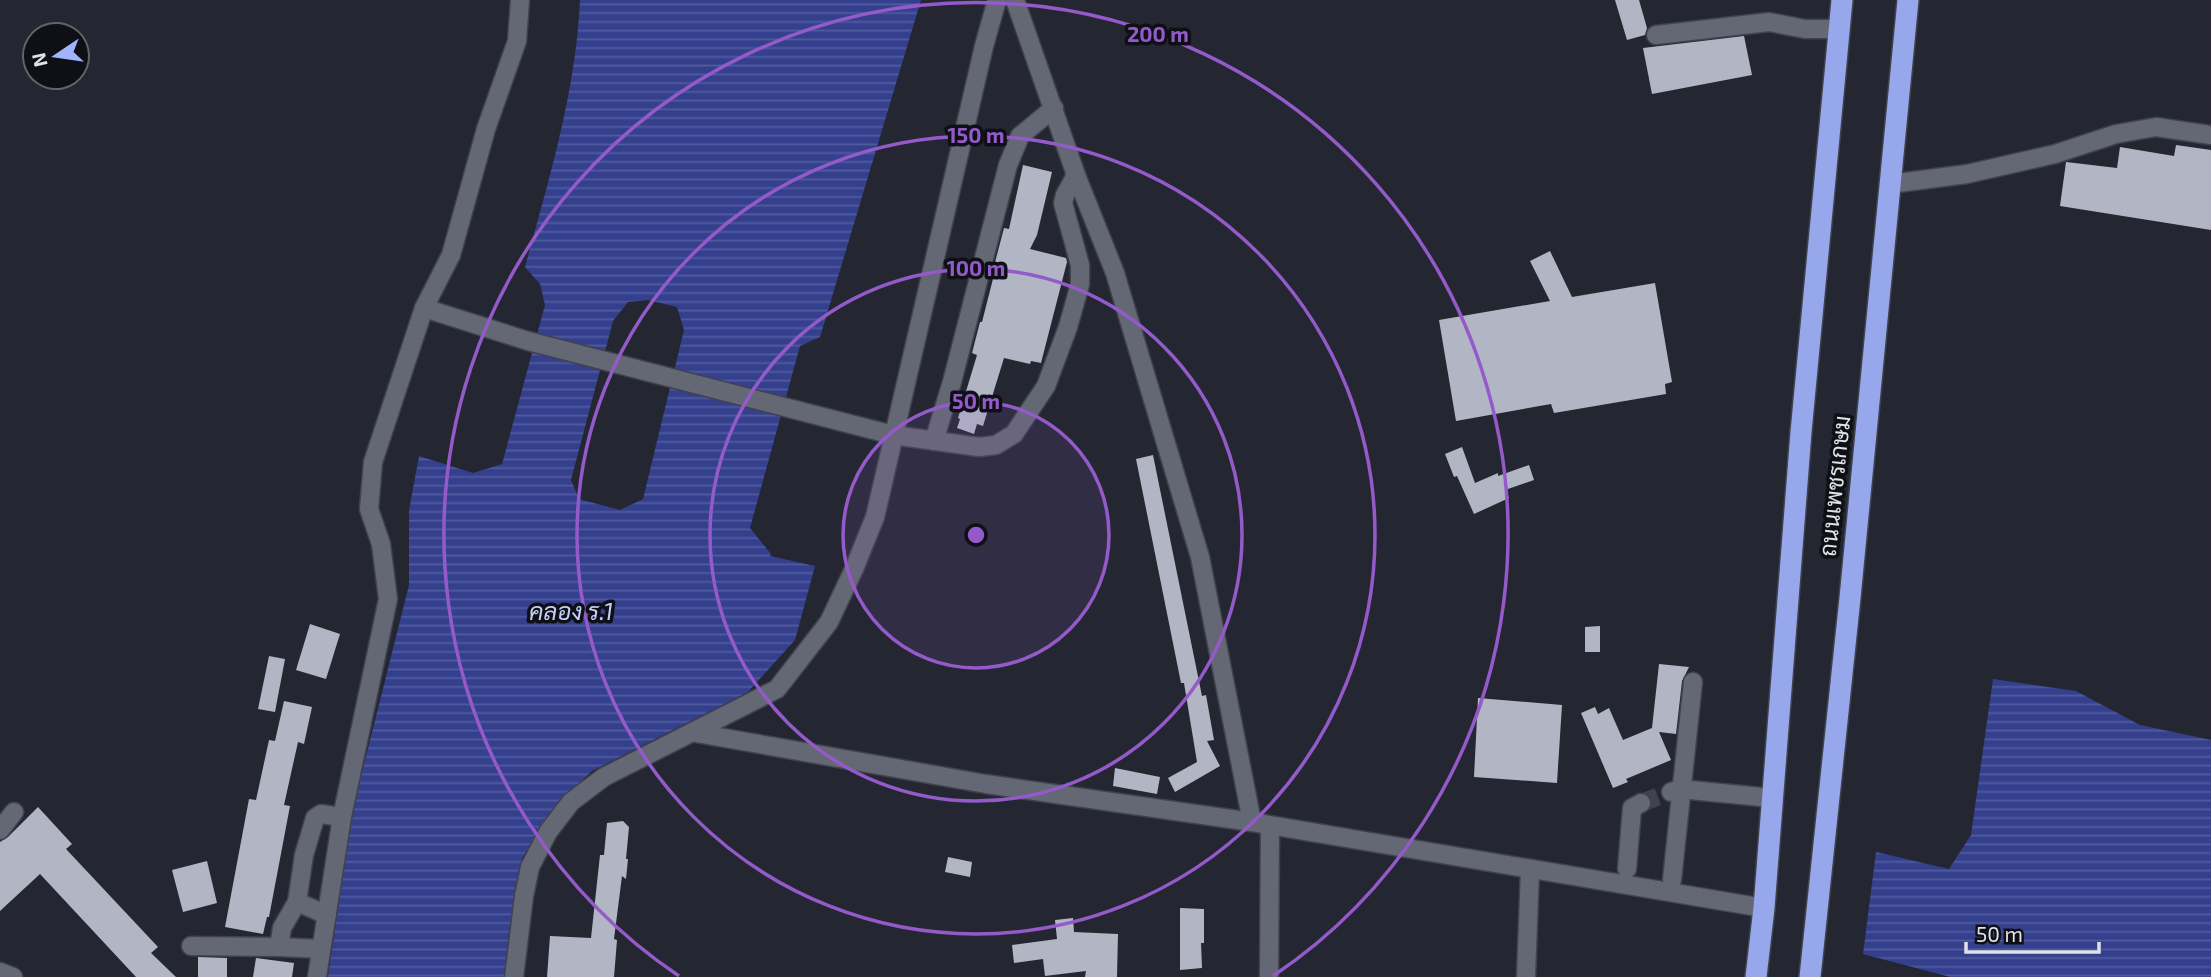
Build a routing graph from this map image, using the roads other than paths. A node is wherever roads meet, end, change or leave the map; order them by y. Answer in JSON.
{"nodes":[{"id":1,"x":520,"y":0,"type":"edge"},
{"id":2,"x":997,"y":0,"type":"edge"},
{"id":3,"x":1015,"y":0,"type":"edge"},
{"id":4,"x":1842,"y":0,"type":"edge"},
{"id":5,"x":1908,"y":0,"type":"edge"},
{"id":6,"x":1839,"y":29,"type":"junction"},
{"id":7,"x":1656,"y":35,"type":"dead end"},
{"id":8,"x":1054,"y":108,"type":"junction"},
{"id":9,"x":2211,"y":135,"type":"edge"},
{"id":10,"x":1076,"y":175,"type":"junction"},
{"id":11,"x":1890,"y":184,"type":"junction"},
{"id":12,"x":424,"y":308,"type":"junction"},
{"id":13,"x":893,"y":435,"type":"junction"},
{"id":14,"x":934,"y":441,"type":"junction"},
{"id":15,"x":1693,"y":682,"type":"dead end"},
{"id":16,"x":696,"y":733,"type":"junction"},
{"id":17,"x":1674,"y":791,"type":"junction"},
{"id":18,"x":1772,"y":798,"type":"junction"},
{"id":19,"x":1641,"y":803,"type":"dead end"},
{"id":20,"x":14,"y":812,"type":"dead end"},
{"id":21,"x":342,"y":817,"type":"junction"},
{"id":22,"x":1252,"y":822,"type":"junction"},
{"id":23,"x":1270,"y":826,"type":"junction"},
{"id":24,"x":0,"y":830,"type":"edge"},
{"id":25,"x":1530,"y":869,"type":"junction"},
{"id":26,"x":1627,"y":869,"type":"dead end"},
{"id":27,"x":1672,"y":880,"type":"dead end"},
{"id":28,"x":297,"y":902,"type":"junction"},
{"id":29,"x":1764,"y":908,"type":"junction"},
{"id":30,"x":327,"y":915,"type":"junction"},
{"id":31,"x":191,"y":946,"type":"dead end"},
{"id":32,"x":279,"y":947,"type":"junction"},
{"id":33,"x":321,"y":949,"type":"junction"},
{"id":34,"x":0,"y":972,"type":"edge"},
{"id":35,"x":13,"y":977,"type":"edge"},
{"id":36,"x":317,"y":977,"type":"edge"},
{"id":37,"x":514,"y":977,"type":"edge"},
{"id":38,"x":1269,"y":977,"type":"edge"},
{"id":39,"x":1525,"y":977,"type":"edge"},
{"id":40,"x":1756,"y":977,"type":"edge"},
{"id":41,"x":1810,"y":977,"type":"edge"}],
"edges":[{"from":1,"to":12,"type":"street"},
{"from":2,"to":13,"type":"street"},
{"from":3,"to":8,"type":"street"},
{"from":4,"to":6,"type":"highway","name":"ถนนเพชรเกษม"},
{"from":5,"to":11,"type":"highway","name":"ถนนเพชรเกษม"},
{"from":6,"to":7,"type":"street"},
{"from":6,"to":18,"type":"highway","name":"ถนนเพชรเกษม"},
{"from":8,"to":10,"type":"street"},
{"from":8,"to":14,"type":"street"},
{"from":9,"to":11,"type":"street"},
{"from":10,"to":14,"type":"street"},
{"from":10,"to":22,"type":"street"},
{"from":11,"to":41,"type":"highway","name":"ถนนเพชรเกษม"},
{"from":12,"to":13,"type":"street"},
{"from":12,"to":21,"type":"street"},
{"from":13,"to":14,"type":"street"},
{"from":13,"to":16,"type":"street"},
{"from":15,"to":17,"type":"street"},
{"from":16,"to":22,"type":"street"},
{"from":16,"to":37,"type":"street"},
{"from":17,"to":18,"type":"street"},
{"from":17,"to":27,"type":"street"},
{"from":18,"to":29,"type":"highway","name":"ถนนเพชรเกษม"},
{"from":19,"to":26,"type":"street"},
{"from":20,"to":24,"type":"street"},
{"from":21,"to":28,"type":"street"},
{"from":21,"to":30,"type":"street"},
{"from":22,"to":23,"type":"street"},
{"from":23,"to":25,"type":"street"},
{"from":23,"to":38,"type":"street"},
{"from":25,"to":29,"type":"street"},
{"from":25,"to":39,"type":"street"},
{"from":28,"to":30,"type":"street"},
{"from":28,"to":32,"type":"street"},
{"from":29,"to":40,"type":"highway","name":"ถนนเพชรเกษม"},
{"from":30,"to":33,"type":"street"},
{"from":31,"to":32,"type":"street"},
{"from":32,"to":33,"type":"street"},
{"from":33,"to":36,"type":"street"},
{"from":34,"to":35,"type":"street"}]}
